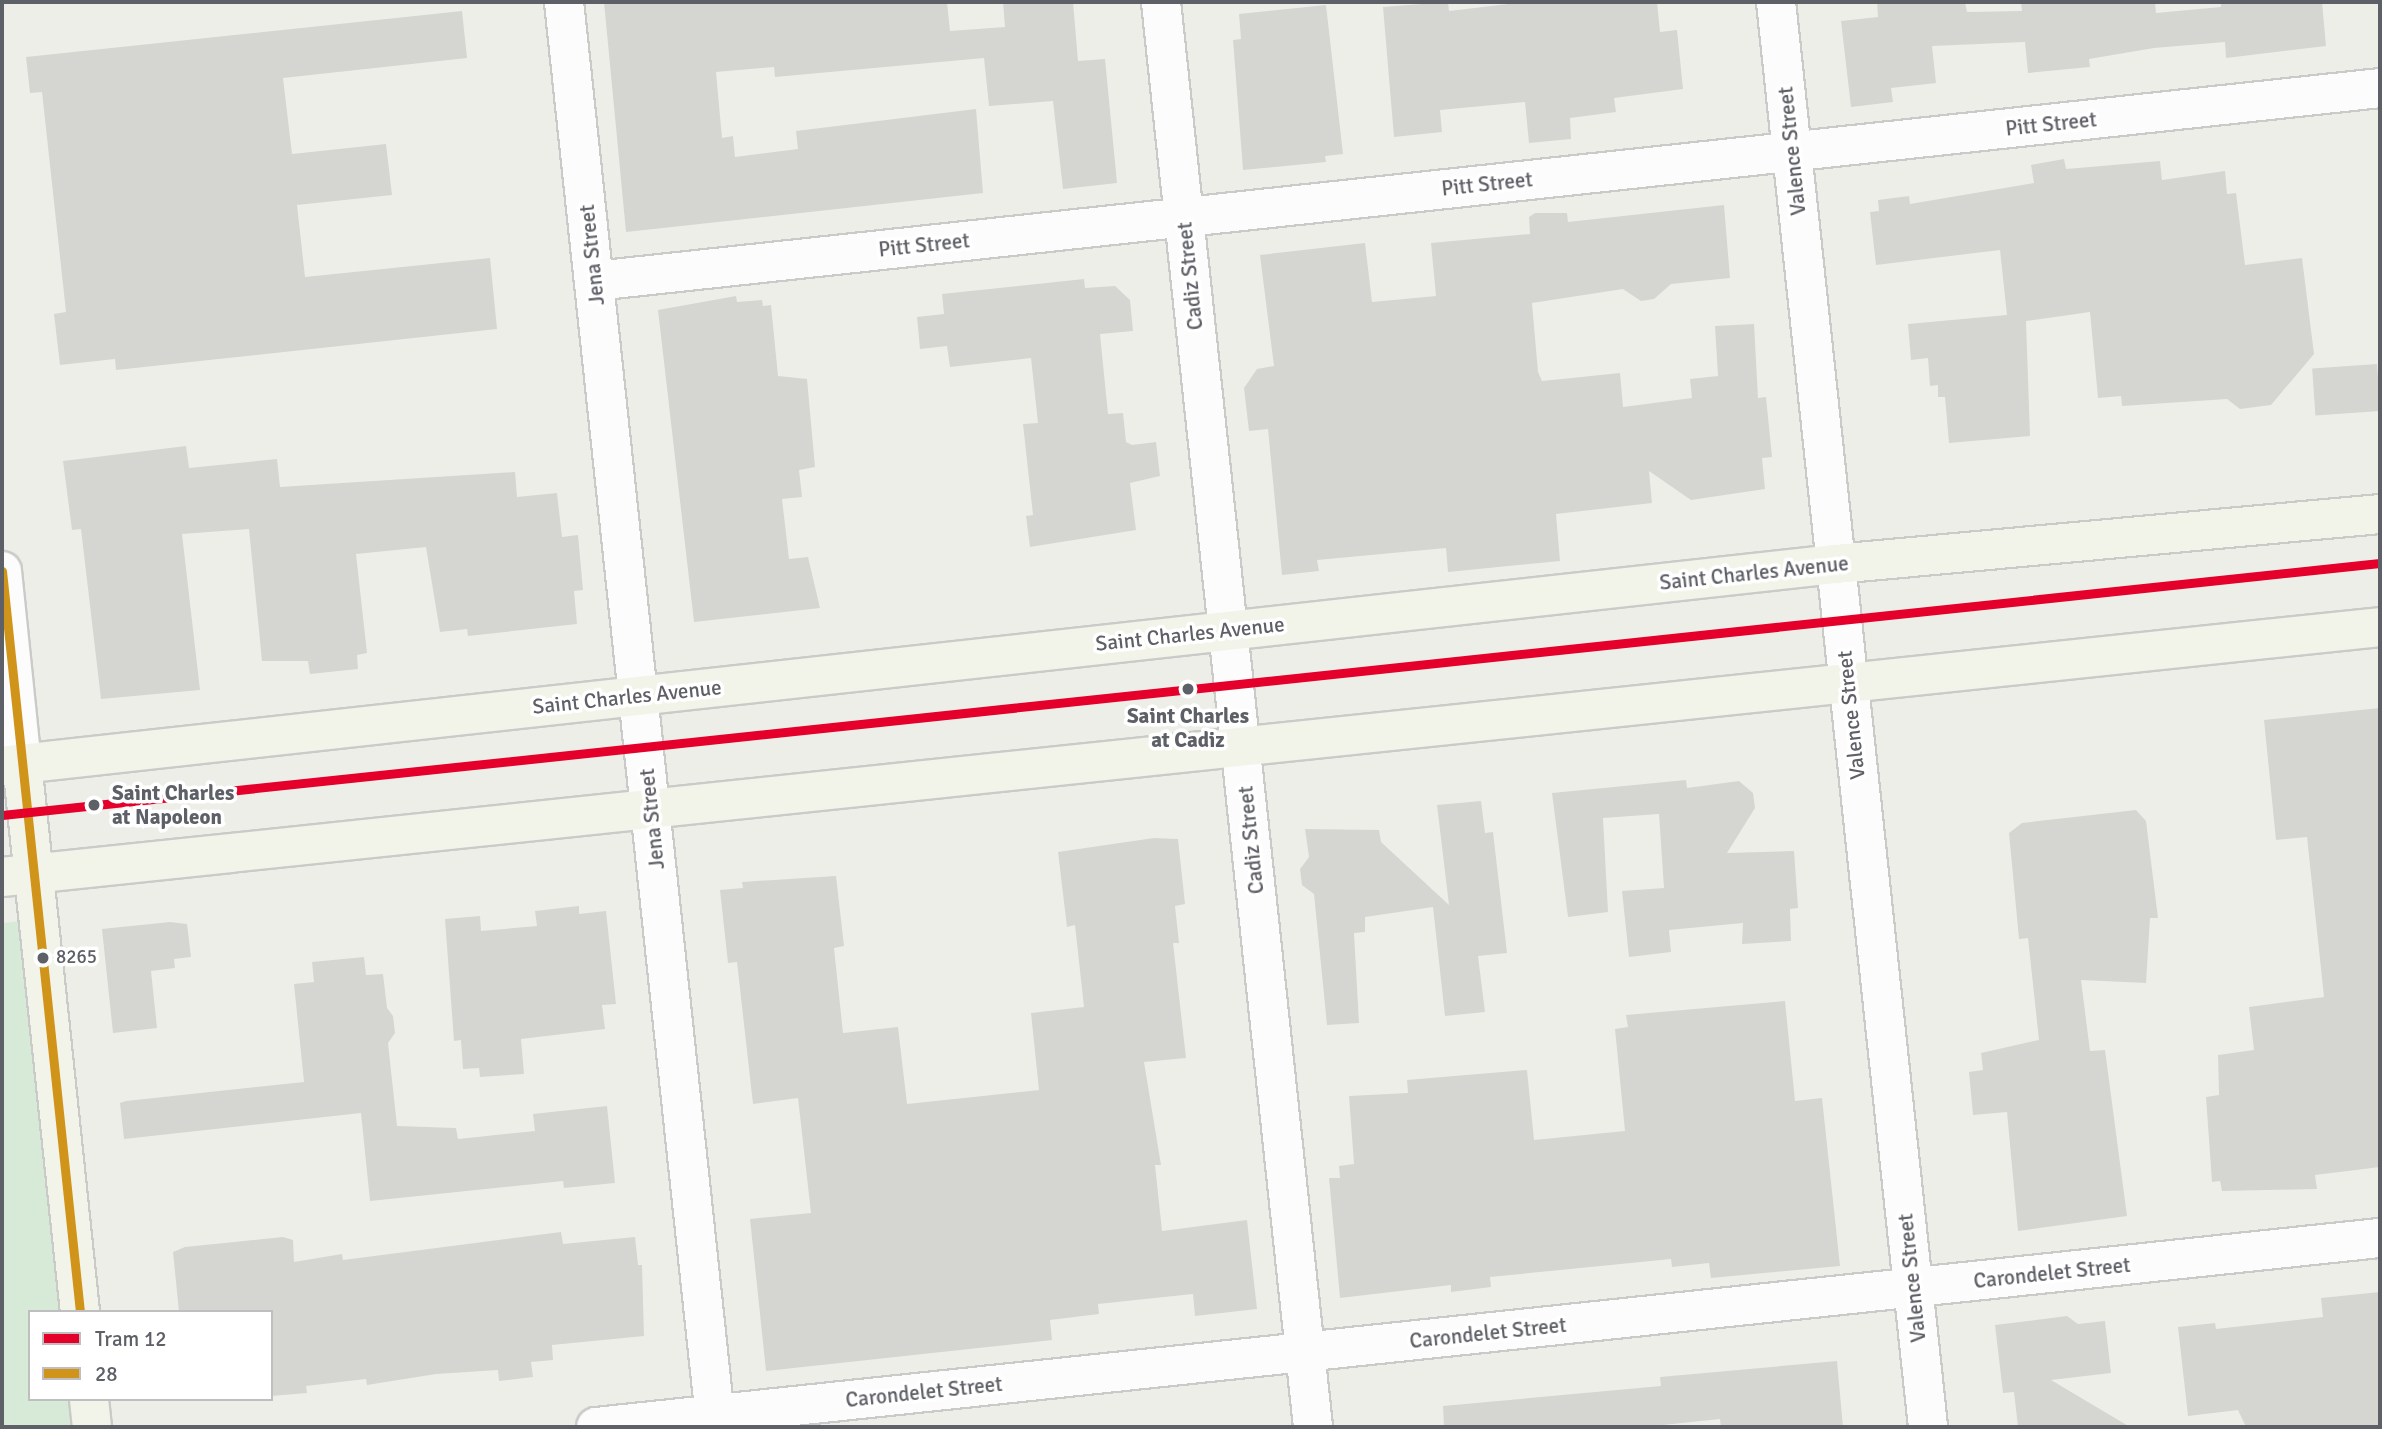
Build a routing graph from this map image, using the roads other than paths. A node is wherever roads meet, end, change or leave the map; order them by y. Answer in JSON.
{"nodes":[{"id":1,"x":564,"y":2,"type":"edge"},
{"id":2,"x":1161,"y":2,"type":"edge"},
{"id":3,"x":1776,"y":2,"type":"edge"},
{"id":4,"x":2380,"y":88,"type":"edge"},
{"id":5,"x":1792,"y":152,"type":"junction"},
{"id":6,"x":1184,"y":217,"type":"junction"},
{"id":7,"x":595,"y":281,"type":"junction"},
{"id":8,"x":2380,"y":514,"type":"edge"},
{"id":9,"x":1836,"y":564,"type":"junction"},
{"id":10,"x":2,"y":571,"type":"edge"},
{"id":11,"x":2380,"y":627,"type":"edge"},
{"id":12,"x":1228,"y":630,"type":"junction"},
{"id":13,"x":1848,"y":682,"type":"junction"},
{"id":14,"x":638,"y":695,"type":"junction"},
{"id":15,"x":1241,"y":746,"type":"junction"},
{"id":16,"x":12,"y":764,"type":"edge"},
{"id":17,"x":650,"y":808,"type":"junction"},
{"id":18,"x":18,"y":875,"type":"edge"},
{"id":19,"x":2380,"y":1238,"type":"edge"},
{"id":20,"x":1913,"y":1288,"type":"junction"},
{"id":21,"x":80,"y":1310,"type":"edge"},
{"id":22,"x":1305,"y":1352,"type":"junction"},
{"id":23,"x":89,"y":1401,"type":"edge"},
{"id":24,"x":715,"y":1421,"type":"edge"},
{"id":25,"x":92,"y":1427,"type":"edge"},
{"id":26,"x":596,"y":1427,"type":"edge"},
{"id":27,"x":1313,"y":1427,"type":"edge"},
{"id":28,"x":1928,"y":1427,"type":"edge"}],
"edges":[{"from":1,"to":7,"type":"street","name":"Jena Street"},
{"from":2,"to":6,"type":"street","name":"Cadiz Street"},
{"from":3,"to":5,"type":"street","name":"Valence Street"},
{"from":4,"to":5,"type":"street","name":"Pitt Street"},
{"from":5,"to":6,"type":"street","name":"Pitt Street"},
{"from":5,"to":9,"type":"street","name":"Valence Street"},
{"from":6,"to":7,"type":"street","name":"Pitt Street"},
{"from":6,"to":12,"type":"street","name":"Cadiz Street"},
{"from":7,"to":14,"type":"street","name":"Jena Street"},
{"from":8,"to":9,"type":"main road","name":"Saint Charles Avenue"},
{"from":9,"to":12,"type":"main road","name":"Saint Charles Avenue"},
{"from":9,"to":13,"type":"street","name":"Valence Street"},
{"from":10,"to":16,"type":"street"},
{"from":11,"to":13,"type":"main road"},
{"from":12,"to":14,"type":"main road","name":"Saint Charles Avenue"},
{"from":12,"to":15,"type":"street","name":"Cadiz Street"},
{"from":13,"to":15,"type":"main road"},
{"from":13,"to":20,"type":"street","name":"Valence Street"},
{"from":14,"to":16,"type":"main road","name":"Saint Charles Avenue"},
{"from":14,"to":17,"type":"street","name":"Jena Street"},
{"from":15,"to":17,"type":"main road"},
{"from":15,"to":22,"type":"street","name":"Cadiz Street"},
{"from":16,"to":18,"type":"main road"},
{"from":17,"to":18,"type":"main road"},
{"from":17,"to":24,"type":"street","name":"Jena Street"},
{"from":18,"to":21,"type":"main road"},
{"from":19,"to":20,"type":"street","name":"Carondelet Street"},
{"from":20,"to":22,"type":"street","name":"Carondelet Street"},
{"from":20,"to":28,"type":"street","name":"Valence Street"},
{"from":22,"to":24,"type":"street","name":"Carondelet Street"},
{"from":22,"to":27,"type":"street","name":"Cadiz Street"},
{"from":23,"to":25,"type":"main road"},
{"from":24,"to":26,"type":"street","name":"Carondelet Street"}]}
